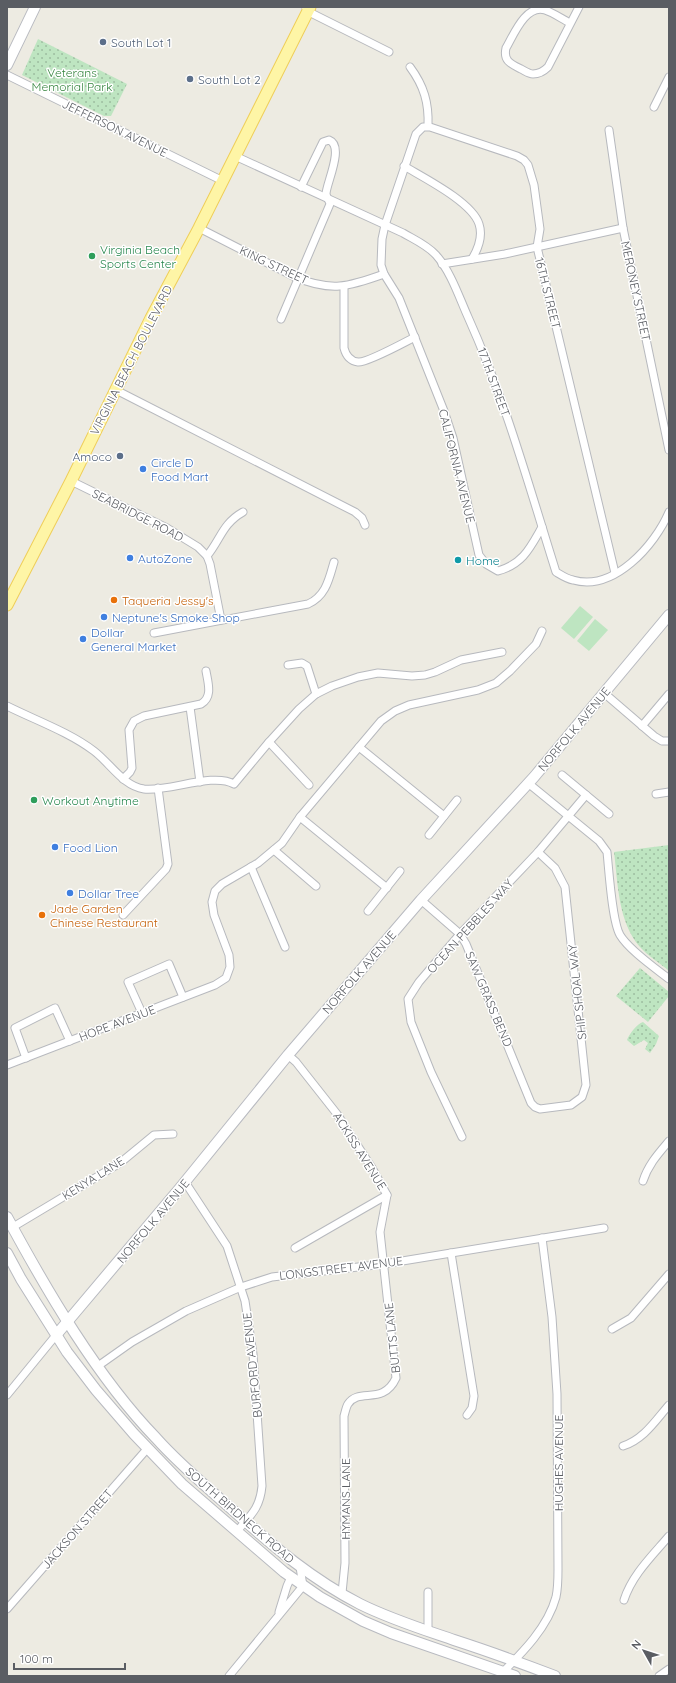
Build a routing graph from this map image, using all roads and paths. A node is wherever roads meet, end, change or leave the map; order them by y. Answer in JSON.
{"nodes":[{"id":1,"x":35,"y":7,"type":"edge"},
{"id":2,"x":579,"y":7,"type":"edge"},
{"id":3,"x":308,"y":8,"type":"edge"},
{"id":4,"x":570,"y":23,"type":"junction"},
{"id":5,"x":389,"y":52,"type":"dead end"},
{"id":6,"x":7,"y":65,"type":"edge"},
{"id":7,"x":410,"y":67,"type":"dead end"},
{"id":8,"x":7,"y":75,"type":"edge"},
{"id":9,"x":669,"y":77,"type":"edge"},
{"id":10,"x":654,"y":108,"type":"dead end"},
{"id":11,"x":428,"y":126,"type":"junction"},
{"id":12,"x":609,"y":130,"type":"dead end"},
{"id":13,"x":235,"y":156,"type":"junction"},
{"id":14,"x":404,"y":166,"type":"junction"},
{"id":15,"x":223,"y":181,"type":"junction"},
{"id":16,"x":301,"y":186,"type":"junction"},
{"id":17,"x":329,"y":200,"type":"junction"},
{"id":18,"x":385,"y":225,"type":"junction"},
{"id":19,"x":199,"y":228,"type":"junction"},
{"id":20,"x":623,"y":228,"type":"junction"},
{"id":21,"x":537,"y":247,"type":"junction"},
{"id":22,"x":472,"y":259,"type":"junction"},
{"id":23,"x":442,"y":264,"type":"junction"},
{"id":24,"x":384,"y":274,"type":"junction"},
{"id":25,"x":299,"y":279,"type":"junction"},
{"id":26,"x":344,"y":286,"type":"junction"},
{"id":27,"x":281,"y":319,"type":"dead end"},
{"id":28,"x":415,"y":337,"type":"junction"},
{"id":29,"x":116,"y":390,"type":"junction"},
{"id":30,"x":669,"y":450,"type":"edge"},
{"id":31,"x":71,"y":481,"type":"junction"},
{"id":32,"x":243,"y":512,"type":"dead end"},
{"id":33,"x":669,"y":512,"type":"edge"},
{"id":34,"x":365,"y":525,"type":"dead end"},
{"id":35,"x":542,"y":527,"type":"junction"},
{"id":36,"x":207,"y":556,"type":"junction"},
{"id":37,"x":334,"y":562,"type":"dead end"},
{"id":38,"x":615,"y":573,"type":"junction"},
{"id":39,"x":7,"y":605,"type":"edge"},
{"id":40,"x":669,"y":615,"type":"edge"},
{"id":41,"x":221,"y":620,"type":"junction"},
{"id":42,"x":542,"y":631,"type":"dead end"},
{"id":43,"x":154,"y":633,"type":"dead end"},
{"id":44,"x":502,"y":652,"type":"dead end"},
{"id":45,"x":288,"y":665,"type":"dead end"},
{"id":46,"x":206,"y":671,"type":"dead end"},
{"id":47,"x":604,"y":693,"type":"junction"},
{"id":48,"x":316,"y":694,"type":"junction"},
{"id":49,"x":669,"y":694,"type":"edge"},
{"id":50,"x":7,"y":706,"type":"edge"},
{"id":51,"x":190,"y":707,"type":"junction"},
{"id":52,"x":642,"y":726,"type":"junction"},
{"id":53,"x":669,"y":741,"type":"edge"},
{"id":54,"x":269,"y":742,"type":"junction"},
{"id":55,"x":359,"y":747,"type":"junction"},
{"id":56,"x":562,"y":775,"type":"dead end"},
{"id":57,"x":123,"y":779,"type":"junction"},
{"id":58,"x":200,"y":782,"type":"junction"},
{"id":59,"x":528,"y":783,"type":"junction"},
{"id":60,"x":309,"y":785,"type":"dead end"},
{"id":61,"x":158,"y":788,"type":"junction"},
{"id":62,"x":669,"y":792,"type":"edge"},
{"id":63,"x":656,"y":794,"type":"dead end"},
{"id":64,"x":586,"y":795,"type":"junction"},
{"id":65,"x":457,"y":800,"type":"dead end"},
{"id":66,"x":609,"y":814,"type":"dead end"},
{"id":67,"x":444,"y":816,"type":"junction"},
{"id":68,"x":568,"y":816,"type":"junction"},
{"id":69,"x":300,"y":817,"type":"junction"},
{"id":70,"x":429,"y":835,"type":"dead end"},
{"id":71,"x":274,"y":850,"type":"junction"},
{"id":72,"x":538,"y":852,"type":"junction"},
{"id":73,"x":251,"y":867,"type":"junction"},
{"id":74,"x":400,"y":872,"type":"dead end"},
{"id":75,"x":316,"y":886,"type":"dead end"},
{"id":76,"x":387,"y":888,"type":"junction"},
{"id":77,"x":420,"y":900,"type":"junction"},
{"id":78,"x":368,"y":911,"type":"dead end"},
{"id":79,"x":123,"y":915,"type":"dead end"},
{"id":80,"x":460,"y":934,"type":"junction"},
{"id":81,"x":285,"y":947,"type":"dead end"},
{"id":82,"x":669,"y":979,"type":"edge"},
{"id":83,"x":183,"y":998,"type":"junction"},
{"id":84,"x":142,"y":1013,"type":"junction"},
{"id":85,"x":70,"y":1041,"type":"junction"},
{"id":86,"x":288,"y":1055,"type":"junction"},
{"id":87,"x":26,"y":1058,"type":"junction"},
{"id":88,"x":7,"y":1065,"type":"edge"},
{"id":89,"x":540,"y":1109,"type":"joint"},
{"id":90,"x":174,"y":1134,"type":"dead end"},
{"id":91,"x":462,"y":1137,"type":"dead end"},
{"id":92,"x":669,"y":1141,"type":"edge"},
{"id":93,"x":642,"y":1181,"type":"dead end"},
{"id":94,"x":185,"y":1182,"type":"junction"},
{"id":95,"x":387,"y":1195,"type":"junction"},
{"id":96,"x":7,"y":1217,"type":"edge"},
{"id":97,"x":13,"y":1227,"type":"junction"},
{"id":98,"x":604,"y":1228,"type":"dead end"},
{"id":99,"x":542,"y":1238,"type":"junction"},
{"id":100,"x":295,"y":1248,"type":"dead end"},
{"id":101,"x":7,"y":1253,"type":"edge"},
{"id":102,"x":451,"y":1253,"type":"junction"},
{"id":103,"x":384,"y":1264,"type":"junction"},
{"id":104,"x":669,"y":1274,"type":"edge"},
{"id":105,"x":242,"y":1287,"type":"junction"},
{"id":106,"x":68,"y":1321,"type":"junction"},
{"id":107,"x":612,"y":1329,"type":"dead end"},
{"id":108,"x":57,"y":1334,"type":"junction"},
{"id":109,"x":98,"y":1366,"type":"junction"},
{"id":110,"x":7,"y":1395,"type":"edge"},
{"id":111,"x":348,"y":1404,"type":"joint"},
{"id":112,"x":669,"y":1405,"type":"edge"},
{"id":113,"x":467,"y":1415,"type":"dead end"},
{"id":114,"x":622,"y":1446,"type":"dead end"},
{"id":115,"x":147,"y":1449,"type":"junction"},
{"id":116,"x":246,"y":1522,"type":"junction"},
{"id":117,"x":237,"y":1531,"type":"junction"},
{"id":118,"x":669,"y":1536,"type":"edge"},
{"id":119,"x":300,"y":1567,"type":"junction"},
{"id":120,"x":291,"y":1577,"type":"junction"},
{"id":121,"x":303,"y":1586,"type":"junction"},
{"id":122,"x":428,"y":1592,"type":"dead end"},
{"id":123,"x":342,"y":1593,"type":"junction"},
{"id":124,"x":624,"y":1600,"type":"dead end"},
{"id":125,"x":7,"y":1609,"type":"edge"},
{"id":126,"x":279,"y":1615,"type":"junction"},
{"id":127,"x":428,"y":1631,"type":"junction"},
{"id":128,"x":514,"y":1661,"type":"junction"},
{"id":129,"x":669,"y":1669,"type":"edge"},
{"id":130,"x":502,"y":1674,"type":"edge"},
{"id":131,"x":228,"y":1676,"type":"edge"},
{"id":132,"x":515,"y":1676,"type":"edge"},
{"id":133,"x":555,"y":1676,"type":"edge"},
{"id":134,"x":659,"y":1676,"type":"edge"}],
"edges":[{"from":1,"to":6,"type":"main road"},
{"from":2,"to":4,"type":"street"},
{"from":3,"to":5,"type":"street"},
{"from":3,"to":13,"type":"main road","name":"VIRGINIA BEACH BOULEVARD"},
{"from":4,"to":4,"type":"street"},
{"from":7,"to":11,"type":"street"},
{"from":8,"to":15,"type":"street","name":"JEFFERSON AVENUE"},
{"from":9,"to":10,"type":"street"},
{"from":11,"to":14,"type":"street"},
{"from":11,"to":21,"type":"street","name":"16TH STREET"},
{"from":12,"to":20,"type":"street","name":"MERONEY STREET"},
{"from":13,"to":15,"type":"main road","name":"VIRGINIA BEACH BOULEVARD"},
{"from":13,"to":16,"type":"street","name":"17TH STREET"},
{"from":14,"to":18,"type":"street"},
{"from":14,"to":22,"type":"street"},
{"from":15,"to":19,"type":"main road","name":"VIRGINIA BEACH BOULEVARD"},
{"from":16,"to":17,"type":"street","name":"17TH STREET"},
{"from":16,"to":17,"type":"street"},
{"from":17,"to":18,"type":"street","name":"17TH STREET"},
{"from":17,"to":25,"type":"street"},
{"from":18,"to":23,"type":"street","name":"17TH STREET"},
{"from":18,"to":24,"type":"street"},
{"from":19,"to":25,"type":"street","name":"KING STREET"},
{"from":19,"to":29,"type":"main road","name":"VIRGINIA BEACH BOULEVARD"},
{"from":20,"to":21,"type":"street"},
{"from":20,"to":30,"type":"street","name":"MERONEY STREET"},
{"from":21,"to":22,"type":"street"},
{"from":21,"to":38,"type":"street","name":"16TH STREET"},
{"from":22,"to":23,"type":"street"},
{"from":23,"to":35,"type":"street","name":"17TH STREET"},
{"from":24,"to":26,"type":"street","name":"KING STREET"},
{"from":24,"to":28,"type":"street","name":"CALIFORNIA AVENUE"},
{"from":25,"to":26,"type":"street","name":"KING STREET"},
{"from":25,"to":27,"type":"street"},
{"from":26,"to":28,"type":"street"},
{"from":28,"to":35,"type":"street","name":"CALIFORNIA AVENUE"},
{"from":29,"to":31,"type":"main road","name":"VIRGINIA BEACH BOULEVARD"},
{"from":29,"to":34,"type":"street"},
{"from":31,"to":36,"type":"street","name":"SEABRIDGE ROAD"},
{"from":31,"to":39,"type":"main road","name":"VIRGINIA BEACH BOULEVARD"},
{"from":32,"to":36,"type":"street"},
{"from":33,"to":38,"type":"street"},
{"from":35,"to":38,"type":"street","name":"17TH STREET"},
{"from":36,"to":41,"type":"street"},
{"from":37,"to":41,"type":"street"},
{"from":40,"to":47,"type":"main road","name":"NORFOLK AVENUE"},
{"from":41,"to":43,"type":"street"},
{"from":42,"to":55,"type":"street"},
{"from":44,"to":48,"type":"street"},
{"from":45,"to":48,"type":"street"},
{"from":46,"to":51,"type":"street"},
{"from":47,"to":52,"type":"street"},
{"from":47,"to":59,"type":"main road","name":"NORFOLK AVENUE"},
{"from":48,"to":54,"type":"street"},
{"from":49,"to":52,"type":"street"},
{"from":50,"to":57,"type":"street"},
{"from":51,"to":57,"type":"street"},
{"from":51,"to":58,"type":"street"},
{"from":52,"to":53,"type":"street"},
{"from":54,"to":58,"type":"street"},
{"from":54,"to":60,"type":"street"},
{"from":55,"to":67,"type":"street"},
{"from":55,"to":69,"type":"street"},
{"from":56,"to":64,"type":"street"},
{"from":57,"to":61,"type":"street"},
{"from":58,"to":61,"type":"street"},
{"from":59,"to":68,"type":"street"},
{"from":59,"to":77,"type":"main road","name":"NORFOLK AVENUE"},
{"from":61,"to":79,"type":"street"},
{"from":62,"to":63,"type":"street"},
{"from":64,"to":66,"type":"street"},
{"from":64,"to":68,"type":"street","name":"OCEAN PEBBLES WAY"},
{"from":65,"to":67,"type":"street"},
{"from":67,"to":70,"type":"street"},
{"from":68,"to":72,"type":"street","name":"OCEAN PEBBLES WAY"},
{"from":68,"to":82,"type":"street"},
{"from":69,"to":71,"type":"street"},
{"from":69,"to":76,"type":"street"},
{"from":71,"to":73,"type":"street"},
{"from":71,"to":75,"type":"street"},
{"from":72,"to":80,"type":"street","name":"OCEAN PEBBLES WAY"},
{"from":72,"to":89,"type":"street","name":"SHIP SHOAL WAY"},
{"from":73,"to":81,"type":"street"},
{"from":73,"to":83,"type":"street","name":"HOPE AVENUE"},
{"from":74,"to":76,"type":"street"},
{"from":76,"to":78,"type":"street"},
{"from":77,"to":80,"type":"street","name":"SAW GRASS BEND"},
{"from":77,"to":86,"type":"main road","name":"NORFOLK AVENUE"},
{"from":80,"to":89,"type":"street","name":"SAW GRASS BEND"},
{"from":80,"to":91,"type":"street","name":"OCEAN PEBBLES WAY"},
{"from":83,"to":84,"type":"street","name":"HOPE AVENUE"},
{"from":83,"to":84,"type":"street"},
{"from":84,"to":85,"type":"street","name":"HOPE AVENUE"},
{"from":85,"to":87,"type":"street","name":"HOPE AVENUE"},
{"from":85,"to":87,"type":"street"},
{"from":86,"to":94,"type":"main road","name":"NORFOLK AVENUE"},
{"from":86,"to":95,"type":"street","name":"ACKISS AVENUE"},
{"from":87,"to":88,"type":"street","name":"HOPE AVENUE"},
{"from":90,"to":97,"type":"street","name":"KENYA LANE"},
{"from":92,"to":93,"type":"street"},
{"from":94,"to":105,"type":"street","name":"BURFORD AVENUE"},
{"from":94,"to":106,"type":"main road","name":"NORFOLK AVENUE"},
{"from":95,"to":100,"type":"street"},
{"from":95,"to":103,"type":"street","name":"ACKISS AVENUE"},
{"from":96,"to":97,"type":"main road","name":"SOUTH BIRDNECK ROAD"},
{"from":97,"to":106,"type":"main road","name":"SOUTH BIRDNECK ROAD"},
{"from":98,"to":99,"type":"street","name":"LONGSTREET AVENUE"},
{"from":99,"to":102,"type":"street","name":"LONGSTREET AVENUE"},
{"from":99,"to":128,"type":"street","name":"HUGHES AVENUE"},
{"from":101,"to":108,"type":"main road","name":"SOUTH BIRDNECK ROAD"},
{"from":102,"to":103,"type":"street","name":"LONGSTREET AVENUE"},
{"from":102,"to":113,"type":"street"},
{"from":103,"to":105,"type":"street","name":"LONGSTREET AVENUE"},
{"from":103,"to":111,"type":"street","name":"BUTTS LANE"},
{"from":104,"to":107,"type":"street"},
{"from":105,"to":109,"type":"street","name":"LONGSTREET AVENUE"},
{"from":105,"to":116,"type":"street","name":"BURFORD AVENUE"},
{"from":106,"to":108,"type":"main road","name":"NORFOLK AVENUE"},
{"from":106,"to":109,"type":"main road","name":"SOUTH BIRDNECK ROAD"},
{"from":108,"to":110,"type":"street"},
{"from":108,"to":115,"type":"main road","name":"SOUTH BIRDNECK ROAD"},
{"from":109,"to":116,"type":"main road","name":"SOUTH BIRDNECK ROAD"},
{"from":111,"to":123,"type":"street","name":"HYMANS LANE"},
{"from":112,"to":114,"type":"street"},
{"from":115,"to":117,"type":"main road","name":"SOUTH BIRDNECK ROAD"},
{"from":115,"to":125,"type":"street","name":"JACKSON STREET"},
{"from":116,"to":117,"type":"street","name":"BURFORD AVENUE"},
{"from":116,"to":119,"type":"main road","name":"SOUTH BIRDNECK ROAD"},
{"from":117,"to":120,"type":"main road","name":"SOUTH BIRDNECK ROAD"},
{"from":118,"to":124,"type":"street"},
{"from":119,"to":121,"type":"street"},
{"from":119,"to":123,"type":"main road","name":"SOUTH BIRDNECK ROAD"},
{"from":120,"to":121,"type":"main road","name":"SOUTH BIRDNECK ROAD"},
{"from":120,"to":126,"type":"street"},
{"from":121,"to":126,"type":"street"},
{"from":121,"to":130,"type":"main road","name":"SOUTH BIRDNECK ROAD"},
{"from":122,"to":127,"type":"street"},
{"from":123,"to":127,"type":"main road","name":"SOUTH BIRDNECK ROAD"},
{"from":126,"to":131,"type":"street"},
{"from":127,"to":128,"type":"main road","name":"SOUTH BIRDNECK ROAD"},
{"from":128,"to":130,"type":"street","name":"HUGHES AVENUE"},
{"from":128,"to":133,"type":"main road","name":"SOUTH BIRDNECK ROAD"},
{"from":129,"to":134,"type":"street"},
{"from":130,"to":132,"type":"main road","name":"SOUTH BIRDNECK ROAD"}]}
